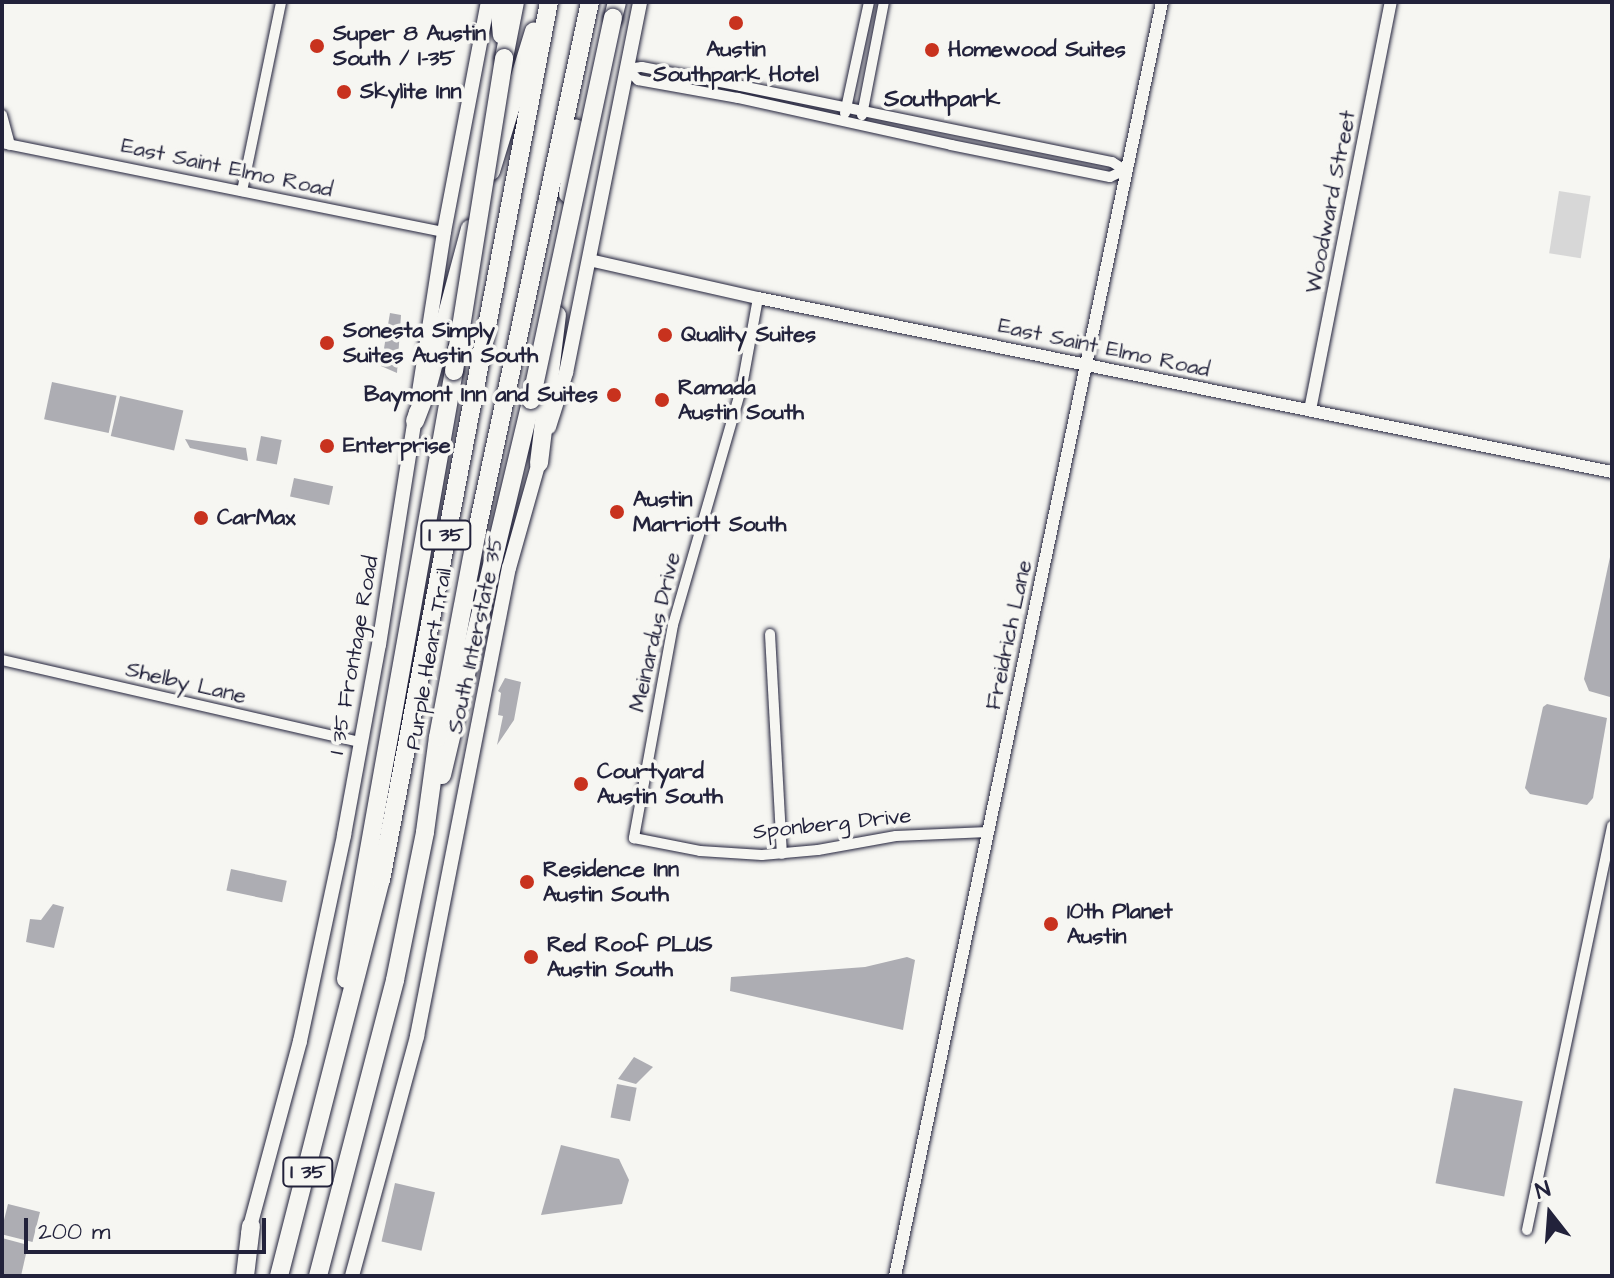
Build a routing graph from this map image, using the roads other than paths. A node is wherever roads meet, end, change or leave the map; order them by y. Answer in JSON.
{"nodes":[{"id":1,"x":281,"y":2,"type":"edge"},
{"id":2,"x":488,"y":2,"type":"edge"},
{"id":3,"x":499,"y":2,"type":"edge"},
{"id":4,"x":515,"y":2,"type":"edge"},
{"id":5,"x":547,"y":2,"type":"edge"},
{"id":6,"x":590,"y":2,"type":"edge"},
{"id":7,"x":640,"y":2,"type":"edge"},
{"id":8,"x":869,"y":2,"type":"edge"},
{"id":9,"x":884,"y":2,"type":"edge"},
{"id":10,"x":1162,"y":2,"type":"edge"},
{"id":11,"x":1391,"y":2,"type":"edge"},
{"id":12,"x":614,"y":7,"type":"edge"},
{"id":13,"x":504,"y":58,"type":"junction"},
{"id":14,"x":579,"y":68,"type":"junction"},
{"id":15,"x":627,"y":69,"type":"junction"},
{"id":16,"x":741,"y":86,"type":"junction"},
{"id":17,"x":738,"y":98,"type":"junction"},
{"id":18,"x":846,"y":108,"type":"junction"},
{"id":19,"x":862,"y":111,"type":"junction"},
{"id":20,"x":2,"y":115,"type":"edge"},
{"id":21,"x":843,"y":121,"type":"junction"},
{"id":22,"x":860,"y":125,"type":"junction"},
{"id":23,"x":6,"y":144,"type":"edge"},
{"id":24,"x":1125,"y":170,"type":"junction"},
{"id":25,"x":242,"y":191,"type":"junction"},
{"id":26,"x":444,"y":232,"type":"junction"},
{"id":27,"x":589,"y":260,"type":"junction"},
{"id":28,"x":758,"y":298,"type":"junction"},
{"id":29,"x":1087,"y":365,"type":"junction"},
{"id":30,"x":1310,"y":410,"type":"junction"},
{"id":31,"x":415,"y":421,"type":"junction"},
{"id":32,"x":539,"y":463,"type":"junction"},
{"id":33,"x":1612,"y":472,"type":"edge"},
{"id":34,"x":770,"y":634,"type":"dead end"},
{"id":35,"x":2,"y":660,"type":"edge"},
{"id":36,"x":361,"y":742,"type":"junction"},
{"id":37,"x":1612,"y":826,"type":"edge"},
{"id":38,"x":425,"y":832,"type":"junction"},
{"id":39,"x":988,"y":832,"type":"junction"},
{"id":40,"x":634,"y":838,"type":"joint"},
{"id":41,"x":782,"y":854,"type":"junction"},
{"id":42,"x":335,"y":1067,"type":"junction"},
{"id":43,"x":251,"y":1226,"type":"junction"},
{"id":44,"x":1527,"y":1230,"type":"dead end"},
{"id":45,"x":236,"y":1276,"type":"edge"},
{"id":46,"x":245,"y":1276,"type":"edge"},
{"id":47,"x":279,"y":1276,"type":"edge"},
{"id":48,"x":318,"y":1276,"type":"edge"},
{"id":49,"x":352,"y":1276,"type":"edge"},
{"id":50,"x":895,"y":1276,"type":"edge"}],
"edges":[{"from":1,"to":25,"type":"street"},
{"from":2,"to":26,"type":"main road"},
{"from":3,"to":13,"type":"highway"},
{"from":4,"to":13,"type":"highway"},
{"from":5,"to":31,"type":"highway"},
{"from":5,"to":42,"type":"highway","name":"Purple Heart Trail","number":"I 35"},
{"from":6,"to":14,"type":"highway","name":"Purple Heart Trail","number":"I 35"},
{"from":7,"to":15,"type":"main road","name":"South Interstate 35"},
{"from":8,"to":18,"type":"street"},
{"from":9,"to":19,"type":"street"},
{"from":10,"to":24,"type":"street","name":"Freidrich Lane"},
{"from":11,"to":30,"type":"street","name":"Woodward Street"},
{"from":12,"to":38,"type":"highway","bridge":true},
{"from":13,"to":42,"type":"highway","bridge":true},
{"from":14,"to":32,"type":"highway"},
{"from":14,"to":38,"type":"highway","name":"Purple Heart Trail","number":"I 35"},
{"from":15,"to":16,"type":"street"},
{"from":15,"to":17,"type":"street"},
{"from":15,"to":27,"type":"main road","name":"South Interstate 35"},
{"from":16,"to":17,"type":"street"},
{"from":16,"to":18,"type":"street"},
{"from":17,"to":21,"type":"street"},
{"from":18,"to":19,"type":"street"},
{"from":18,"to":21,"type":"street"},
{"from":19,"to":22,"type":"street"},
{"from":19,"to":24,"type":"street"},
{"from":20,"to":23,"type":"street"},
{"from":21,"to":22,"type":"street"},
{"from":22,"to":24,"type":"street"},
{"from":23,"to":25,"type":"street","name":"East Saint Elmo Road"},
{"from":24,"to":29,"type":"street","name":"Freidrich Lane"},
{"from":25,"to":26,"type":"street","name":"East Saint Elmo Road"},
{"from":26,"to":31,"type":"main road"},
{"from":27,"to":28,"type":"street","name":"East Saint Elmo Road"},
{"from":27,"to":32,"type":"main road","name":"South Interstate 35"},
{"from":28,"to":29,"type":"street","name":"East Saint Elmo Road"},
{"from":28,"to":40,"type":"street","name":"Meinardus Drive"},
{"from":29,"to":30,"type":"street","name":"East Saint Elmo Road"},
{"from":29,"to":39,"type":"street","name":"Freidrich Lane"},
{"from":30,"to":33,"type":"street","name":"East Saint Elmo Road"},
{"from":31,"to":36,"type":"main road","name":"I 35 Frontage Road"},
{"from":32,"to":49,"type":"main road","name":"South Interstate 35"},
{"from":34,"to":41,"type":"street"},
{"from":35,"to":36,"type":"street","name":"Shelby Lane"},
{"from":36,"to":43,"type":"main road","name":"I 35 Frontage Road"},
{"from":37,"to":44,"type":"street"},
{"from":38,"to":48,"type":"highway","name":"Purple Heart Trail","number":"I 35"},
{"from":39,"to":41,"type":"street","name":"Sponberg Drive"},
{"from":39,"to":50,"type":"street","name":"Freidrich Lane"},
{"from":40,"to":41,"type":"street","name":"Sponberg Drive"},
{"from":42,"to":47,"type":"highway","name":"Purple Heart Trail","number":"I 35"},
{"from":43,"to":45,"type":"main road"},
{"from":43,"to":46,"type":"highway"}]}
